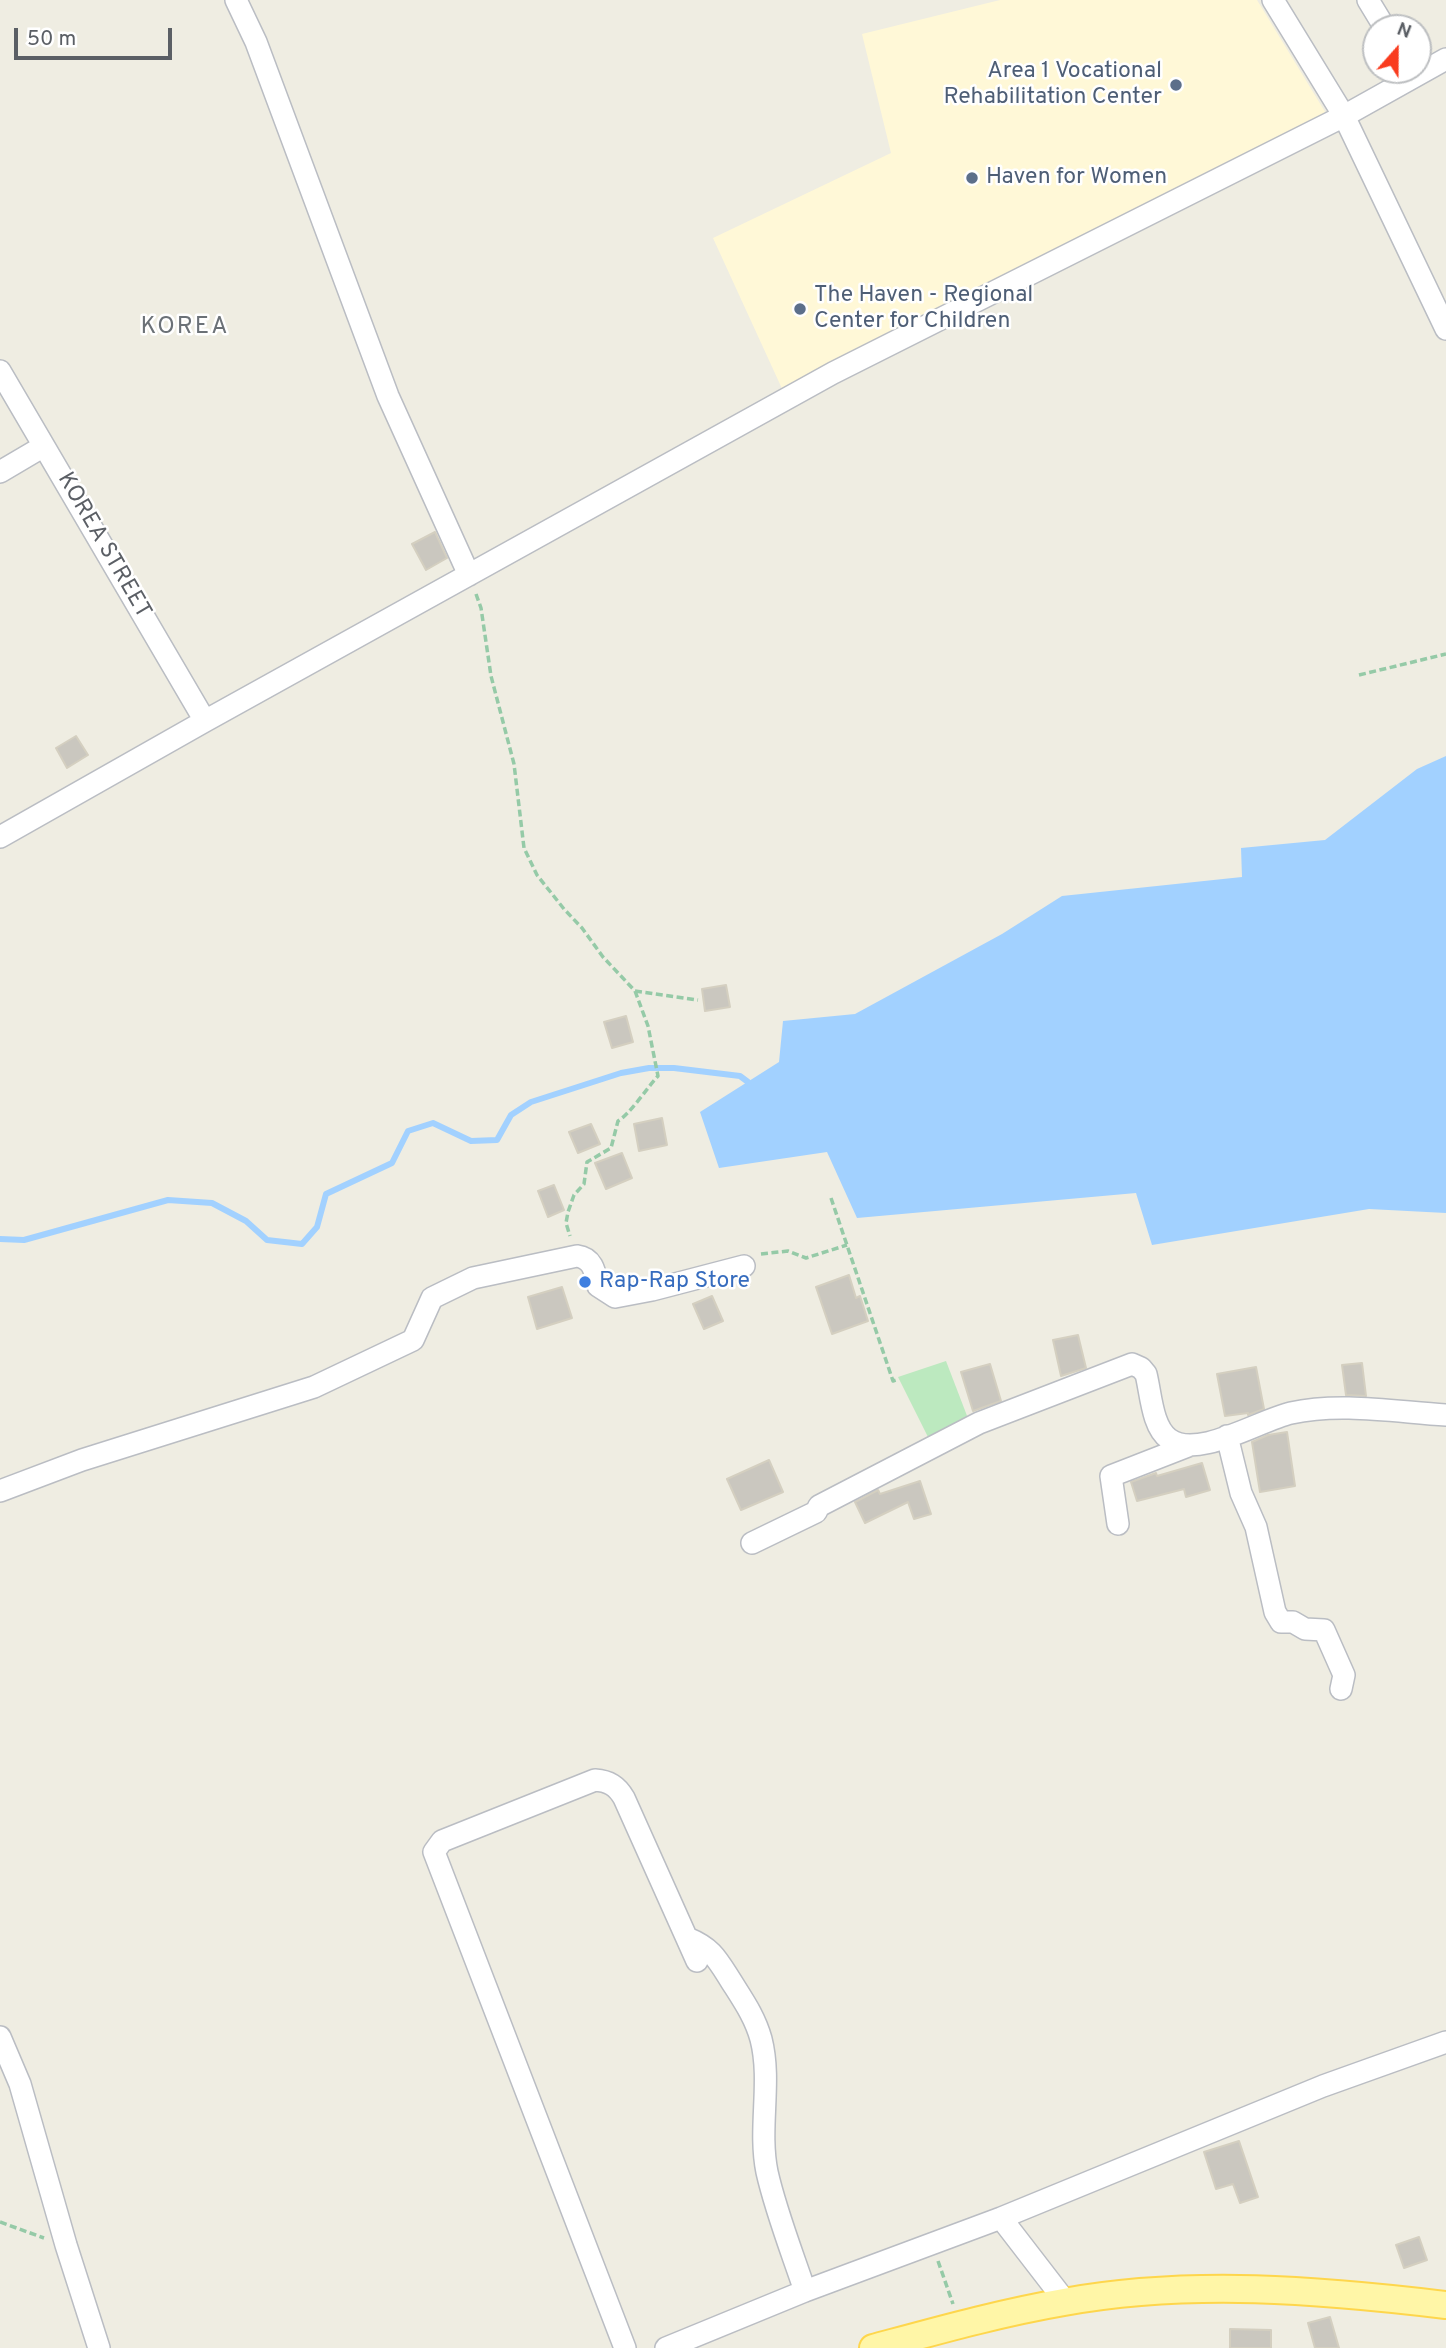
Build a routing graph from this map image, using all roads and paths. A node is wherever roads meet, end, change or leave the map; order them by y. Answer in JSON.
{"nodes":[{"id":1,"x":236,"y":0,"type":"edge"},
{"id":2,"x":1273,"y":0,"type":"edge"},
{"id":3,"x":1395,"y":84,"type":"edge"},
{"id":4,"x":1344,"y":116,"type":"junction"},
{"id":5,"x":1446,"y":329,"type":"edge"},
{"id":6,"x":0,"y":371,"type":"edge"},
{"id":7,"x":44,"y":446,"type":"junction"},
{"id":8,"x":0,"y":472,"type":"edge"},
{"id":9,"x":470,"y":575,"type":"junction"},
{"id":10,"x":1446,"y":654,"type":"edge"},
{"id":11,"x":1359,"y":675,"type":"dead end"},
{"id":12,"x":205,"y":721,"type":"junction"},
{"id":13,"x":0,"y":837,"type":"edge"},
{"id":14,"x":635,"y":990,"type":"junction"},
{"id":15,"x":698,"y":1000,"type":"dead end"},
{"id":16,"x":831,"y":1198,"type":"dead end"},
{"id":17,"x":847,"y":1245,"type":"junction"},
{"id":18,"x":577,"y":1256,"type":"junction"},
{"id":19,"x":744,"y":1266,"type":"joint"},
{"id":20,"x":899,"y":1379,"type":"dead end"},
{"id":21,"x":1446,"y":1415,"type":"edge"},
{"id":22,"x":1227,"y":1436,"type":"junction"},
{"id":23,"x":1188,"y":1446,"type":"junction"},
{"id":24,"x":0,"y":1491,"type":"edge"},
{"id":25,"x":1118,"y":1524,"type":"dead end"},
{"id":26,"x":752,"y":1543,"type":"dead end"},
{"id":27,"x":1341,"y":1689,"type":"dead end"},
{"id":28,"x":687,"y":1938,"type":"junction"},
{"id":29,"x":697,"y":1961,"type":"dead end"},
{"id":30,"x":0,"y":2037,"type":"edge"},
{"id":31,"x":1446,"y":2042,"type":"edge"},
{"id":32,"x":1001,"y":2218,"type":"junction"},
{"id":33,"x":0,"y":2222,"type":"edge"},
{"id":34,"x":931,"y":2244,"type":"junction"},
{"id":35,"x":66,"y":2245,"type":"junction"},
{"id":36,"x":805,"y":2291,"type":"junction"},
{"id":37,"x":1065,"y":2301,"type":"junction"},
{"id":38,"x":1446,"y":2305,"type":"edge"},
{"id":39,"x":961,"y":2325,"type":"junction"},
{"id":40,"x":99,"y":2348,"type":"edge"},
{"id":41,"x":625,"y":2348,"type":"edge"},
{"id":42,"x":666,"y":2348,"type":"edge"},
{"id":43,"x":873,"y":2348,"type":"edge"}],
"edges":[{"from":1,"to":9,"type":"street"},
{"from":2,"to":4,"type":"street"},
{"from":3,"to":4,"type":"street"},
{"from":4,"to":5,"type":"street"},
{"from":4,"to":9,"type":"street"},
{"from":6,"to":7,"type":"street","name":"KOREA STREET"},
{"from":7,"to":8,"type":"street"},
{"from":7,"to":12,"type":"street","name":"KOREA STREET"},
{"from":9,"to":12,"type":"street"},
{"from":9,"to":14,"type":"path"},
{"from":10,"to":11,"type":"path"},
{"from":12,"to":13,"type":"street"},
{"from":14,"to":15,"type":"path"},
{"from":14,"to":18,"type":"path"},
{"from":16,"to":17,"type":"path"},
{"from":17,"to":19,"type":"path"},
{"from":17,"to":20,"type":"path"},
{"from":18,"to":19,"type":"street"},
{"from":18,"to":24,"type":"street"},
{"from":21,"to":22,"type":"street"},
{"from":22,"to":23,"type":"street"},
{"from":22,"to":27,"type":"street"},
{"from":23,"to":25,"type":"street"},
{"from":23,"to":26,"type":"street"},
{"from":28,"to":29,"type":"street"},
{"from":28,"to":36,"type":"street"},
{"from":28,"to":41,"type":"street"},
{"from":30,"to":35,"type":"street"},
{"from":31,"to":32,"type":"street"},
{"from":32,"to":34,"type":"street"},
{"from":32,"to":37,"type":"street"},
{"from":33,"to":35,"type":"path"},
{"from":34,"to":36,"type":"street"},
{"from":34,"to":39,"type":"path"},
{"from":35,"to":40,"type":"street"},
{"from":36,"to":42,"type":"street"},
{"from":37,"to":38,"type":"main road"},
{"from":37,"to":39,"type":"main road"},
{"from":39,"to":43,"type":"main road"}]}
